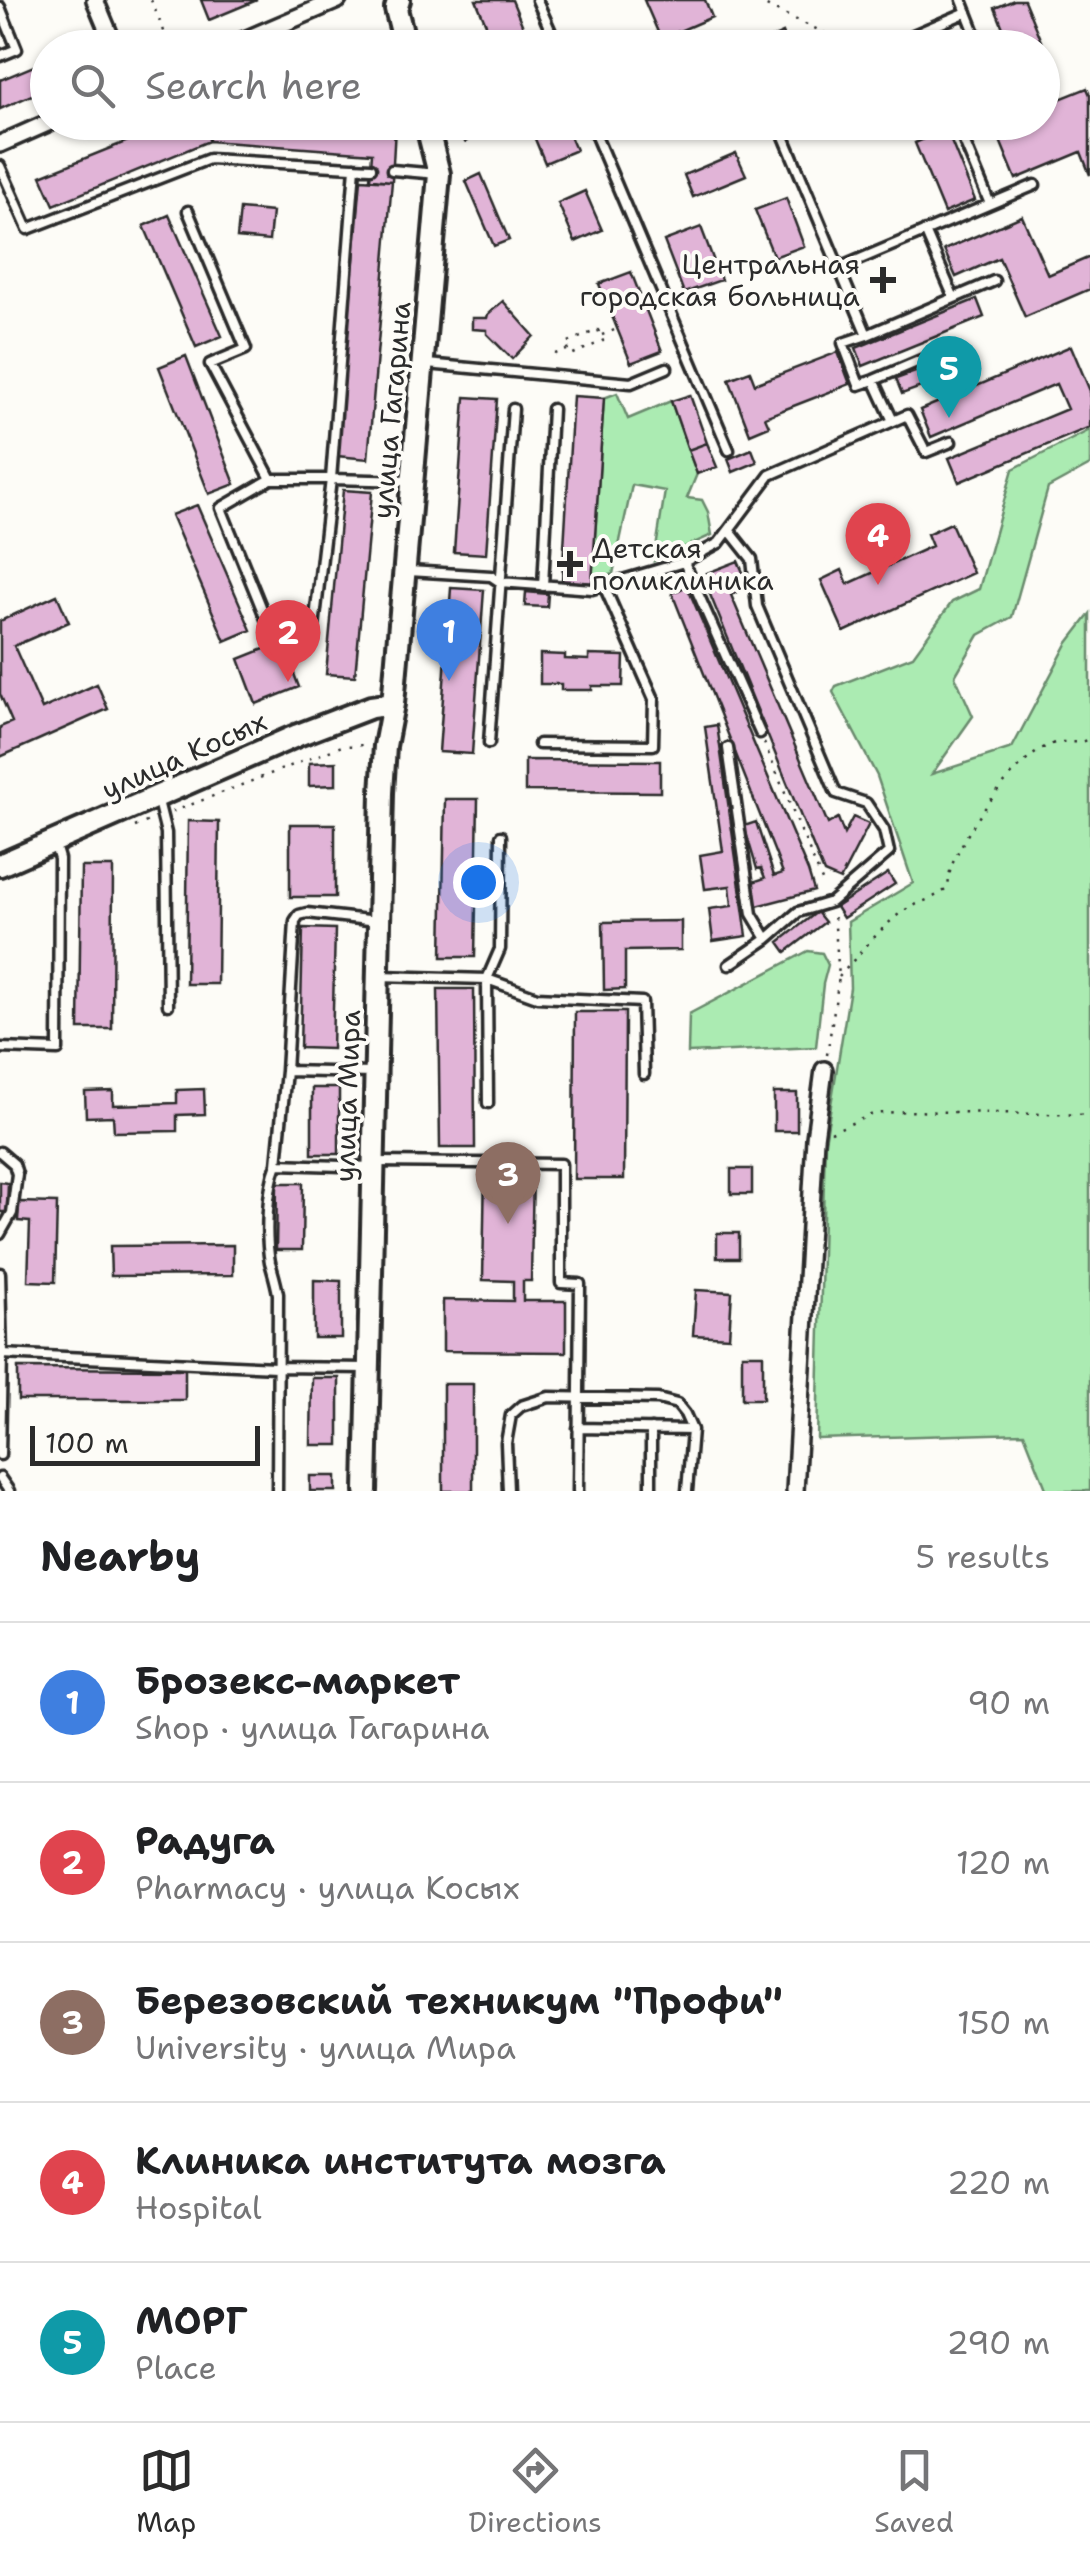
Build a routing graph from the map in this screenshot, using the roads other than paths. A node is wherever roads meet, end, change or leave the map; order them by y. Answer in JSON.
{"nodes":[{"id":1,"x":95,"y":0,"type":"edge"},
{"id":2,"x":338,"y":0,"type":"edge"},
{"id":3,"x":398,"y":0,"type":"edge"},
{"id":4,"x":537,"y":0,"type":"edge"},
{"id":5,"x":962,"y":0,"type":"edge"},
{"id":6,"x":0,"y":7,"type":"edge"},
{"id":7,"x":966,"y":12,"type":"junction"},
{"id":8,"x":108,"y":30,"type":"edge"},
{"id":9,"x":268,"y":30,"type":"edge"},
{"id":10,"x":401,"y":30,"type":"edge"},
{"id":11,"x":550,"y":30,"type":"edge"},
{"id":12,"x":924,"y":30,"type":"edge"},
{"id":13,"x":974,"y":30,"type":"edge"},
{"id":14,"x":0,"y":56,"type":"edge"},
{"id":15,"x":30,"y":131,"type":"edge"},
{"id":16,"x":430,"y":140,"type":"edge"},
{"id":17,"x":598,"y":140,"type":"edge"},
{"id":18,"x":786,"y":140,"type":"edge"},
{"id":19,"x":963,"y":140,"type":"edge"},
{"id":20,"x":0,"y":144,"type":"edge"},
{"id":21,"x":0,"y":166,"type":"edge"},
{"id":22,"x":355,"y":167,"type":"junction"},
{"id":23,"x":370,"y":168,"type":"dead end"},
{"id":24,"x":392,"y":170,"type":"dead end"},
{"id":25,"x":439,"y":174,"type":"junction"},
{"id":26,"x":1036,"y":185,"type":"dead end"},
{"id":27,"x":990,"y":204,"type":"junction"},
{"id":28,"x":188,"y":211,"type":"dead end"},
{"id":29,"x":925,"y":231,"type":"junction"},
{"id":30,"x":839,"y":268,"type":"junction"},
{"id":31,"x":994,"y":281,"type":"dead end"},
{"id":32,"x":954,"y":298,"type":"junction"},
{"id":33,"x":867,"y":335,"type":"junction"},
{"id":34,"x":926,"y":358,"type":"dead end"},
{"id":35,"x":422,"y":364,"type":"junction"},
{"id":36,"x":667,"y":368,"type":"dead end"},
{"id":37,"x":874,"y":380,"type":"junction"},
{"id":38,"x":552,"y":409,"type":"dead end"},
{"id":39,"x":514,"y":410,"type":"dead end"},
{"id":40,"x":893,"y":421,"type":"junction"},
{"id":41,"x":951,"y":442,"type":"dead end"},
{"id":42,"x":729,"y":450,"type":"dead end"},
{"id":43,"x":331,"y":479,"type":"junction"},
{"id":44,"x":271,"y":480,"type":"junction"},
{"id":45,"x":412,"y":481,"type":"junction"},
{"id":46,"x":730,"y":530,"type":"junction"},
{"id":47,"x":684,"y":562,"type":"junction"},
{"id":48,"x":404,"y":571,"type":"junction"},
{"id":49,"x":500,"y":582,"type":"junction"},
{"id":50,"x":543,"y":586,"type":"junction"},
{"id":51,"x":604,"y":586,"type":"junction"},
{"id":52,"x":266,"y":619,"type":"dead end"},
{"id":53,"x":313,"y":636,"type":"dead end"},
{"id":54,"x":392,"y":704,"type":"junction"},
{"id":55,"x":760,"y":732,"type":"road end"},
{"id":56,"x":489,"y":743,"type":"dead end"},
{"id":57,"x":538,"y":744,"type":"dead end"},
{"id":58,"x":728,"y":748,"type":"dead end"},
{"id":59,"x":160,"y":806,"type":"junction"},
{"id":60,"x":501,"y":836,"type":"dead end"},
{"id":61,"x":54,"y":842,"type":"junction"},
{"id":62,"x":0,"y":865,"type":"edge"},
{"id":63,"x":380,"y":921,"type":"junction"},
{"id":64,"x":766,"y":939,"type":"junction"},
{"id":65,"x":729,"y":965,"type":"dead end"},
{"id":66,"x":378,"y":976,"type":"junction"},
{"id":67,"x":487,"y":979,"type":"junction"},
{"id":68,"x":168,"y":1005,"type":"dead end"},
{"id":69,"x":0,"y":1048,"type":"edge"},
{"id":70,"x":824,"y":1070,"type":"road end"},
{"id":71,"x":286,"y":1071,"type":"junction"},
{"id":72,"x":376,"y":1073,"type":"junction"},
{"id":73,"x":644,"y":1074,"type":"dead end"},
{"id":74,"x":488,"y":1104,"type":"dead end"},
{"id":75,"x":0,"y":1152,"type":"edge"},
{"id":76,"x":277,"y":1164,"type":"junction"},
{"id":77,"x":372,"y":1165,"type":"junction"},
{"id":78,"x":0,"y":1234,"type":"edge"},
{"id":79,"x":0,"y":1273,"type":"edge"},
{"id":80,"x":2,"y":1354,"type":"edge"},
{"id":81,"x":276,"y":1367,"type":"junction"},
{"id":82,"x":368,"y":1368,"type":"junction"},
{"id":83,"x":578,"y":1397,"type":"junction"},
{"id":84,"x":578,"y":1428,"type":"junction"},
{"id":85,"x":651,"y":1429,"type":"junction"},
{"id":86,"x":692,"y":1430,"type":"junction"},
{"id":87,"x":0,"y":1455,"type":"edge"},
{"id":88,"x":0,"y":1478,"type":"edge"},
{"id":89,"x":8,"y":1491,"type":"edge"},
{"id":90,"x":277,"y":1491,"type":"edge"},
{"id":91,"x":366,"y":1491,"type":"edge"},
{"id":92,"x":508,"y":1491,"type":"edge"},
{"id":93,"x":578,"y":1491,"type":"edge"},
{"id":94,"x":650,"y":1491,"type":"edge"},
{"id":95,"x":686,"y":1491,"type":"edge"},
{"id":96,"x":795,"y":1491,"type":"edge"}],
"edges":[{"from":1,"to":8,"type":"street"},
{"from":2,"to":9,"type":"street"},
{"from":3,"to":10,"type":"street"},
{"from":4,"to":11,"type":"lane"},
{"from":5,"to":7,"type":"lane"},
{"from":6,"to":14,"type":"lane"},
{"from":7,"to":12,"type":"lane"},
{"from":7,"to":13,"type":"lane"},
{"from":15,"to":20,"type":"street"},
{"from":16,"to":25,"type":"street","name":"улица Гагарина"},
{"from":17,"to":42,"type":"lane"},
{"from":18,"to":30,"type":"lane"},
{"from":19,"to":27,"type":"lane"},
{"from":21,"to":22,"type":"lane"},
{"from":22,"to":23,"type":"lane"},
{"from":22,"to":43,"type":"lane"},
{"from":24,"to":25,"type":"lane"},
{"from":25,"to":35,"type":"street","name":"улица Гагарина"},
{"from":26,"to":27,"type":"lane"},
{"from":27,"to":29,"type":"lane"},
{"from":28,"to":44,"type":"lane"},
{"from":29,"to":30,"type":"lane"},
{"from":29,"to":32,"type":"lane"},
{"from":30,"to":33,"type":"lane"},
{"from":31,"to":32,"type":"lane"},
{"from":32,"to":33,"type":"lane"},
{"from":33,"to":37,"type":"lane"},
{"from":34,"to":37,"type":"lane"},
{"from":35,"to":36,"type":"lane"},
{"from":35,"to":45,"type":"street","name":"улица Гагарина"},
{"from":37,"to":40,"type":"lane"},
{"from":38,"to":50,"type":"lane"},
{"from":39,"to":49,"type":"lane"},
{"from":40,"to":41,"type":"lane"},
{"from":40,"to":46,"type":"lane"},
{"from":43,"to":44,"type":"lane"},
{"from":43,"to":45,"type":"lane"},
{"from":43,"to":53,"type":"lane"},
{"from":44,"to":52,"type":"lane"},
{"from":45,"to":48,"type":"street","name":"улица Гагарина"},
{"from":46,"to":47,"type":"lane"},
{"from":46,"to":64,"type":"lane"},
{"from":47,"to":51,"type":"lane"},
{"from":47,"to":55,"type":"lane"},
{"from":48,"to":49,"type":"lane"},
{"from":48,"to":54,"type":"street","name":"улица Гагарина"},
{"from":49,"to":50,"type":"lane"},
{"from":49,"to":56,"type":"lane"},
{"from":50,"to":51,"type":"lane"},
{"from":51,"to":57,"type":"lane"},
{"from":54,"to":59,"type":"street","name":"улица Косых"},
{"from":54,"to":63,"type":"street","name":"улица Мира"},
{"from":58,"to":64,"type":"lane"},
{"from":59,"to":61,"type":"street","name":"улица Косых"},
{"from":59,"to":68,"type":"lane"},
{"from":60,"to":67,"type":"lane"},
{"from":61,"to":62,"type":"street","name":"улица Косых"},
{"from":61,"to":69,"type":"lane"},
{"from":63,"to":66,"type":"street","name":"улица Мира"},
{"from":63,"to":71,"type":"lane"},
{"from":64,"to":65,"type":"lane"},
{"from":66,"to":67,"type":"lane"},
{"from":66,"to":72,"type":"street","name":"улица Мира"},
{"from":67,"to":73,"type":"lane"},
{"from":67,"to":74,"type":"lane"},
{"from":70,"to":96,"type":"street"},
{"from":71,"to":72,"type":"lane"},
{"from":71,"to":76,"type":"lane"},
{"from":72,"to":77,"type":"street","name":"улица Мира"},
{"from":75,"to":78,"type":"lane"},
{"from":76,"to":77,"type":"lane"},
{"from":76,"to":81,"type":"lane"},
{"from":77,"to":82,"type":"street","name":"улица Мира"},
{"from":77,"to":83,"type":"lane"},
{"from":79,"to":80,"type":"lane"},
{"from":80,"to":81,"type":"lane"},
{"from":80,"to":87,"type":"lane"},
{"from":81,"to":82,"type":"lane"},
{"from":81,"to":90,"type":"lane"},
{"from":82,"to":91,"type":"street","name":"улица Мира"},
{"from":83,"to":84,"type":"lane"},
{"from":83,"to":86,"type":"lane"},
{"from":83,"to":92,"type":"lane"},
{"from":84,"to":85,"type":"lane"},
{"from":84,"to":93,"type":"lane"},
{"from":85,"to":86,"type":"lane"},
{"from":85,"to":94,"type":"lane"},
{"from":86,"to":95,"type":"lane"},
{"from":88,"to":89,"type":"lane"}]}
